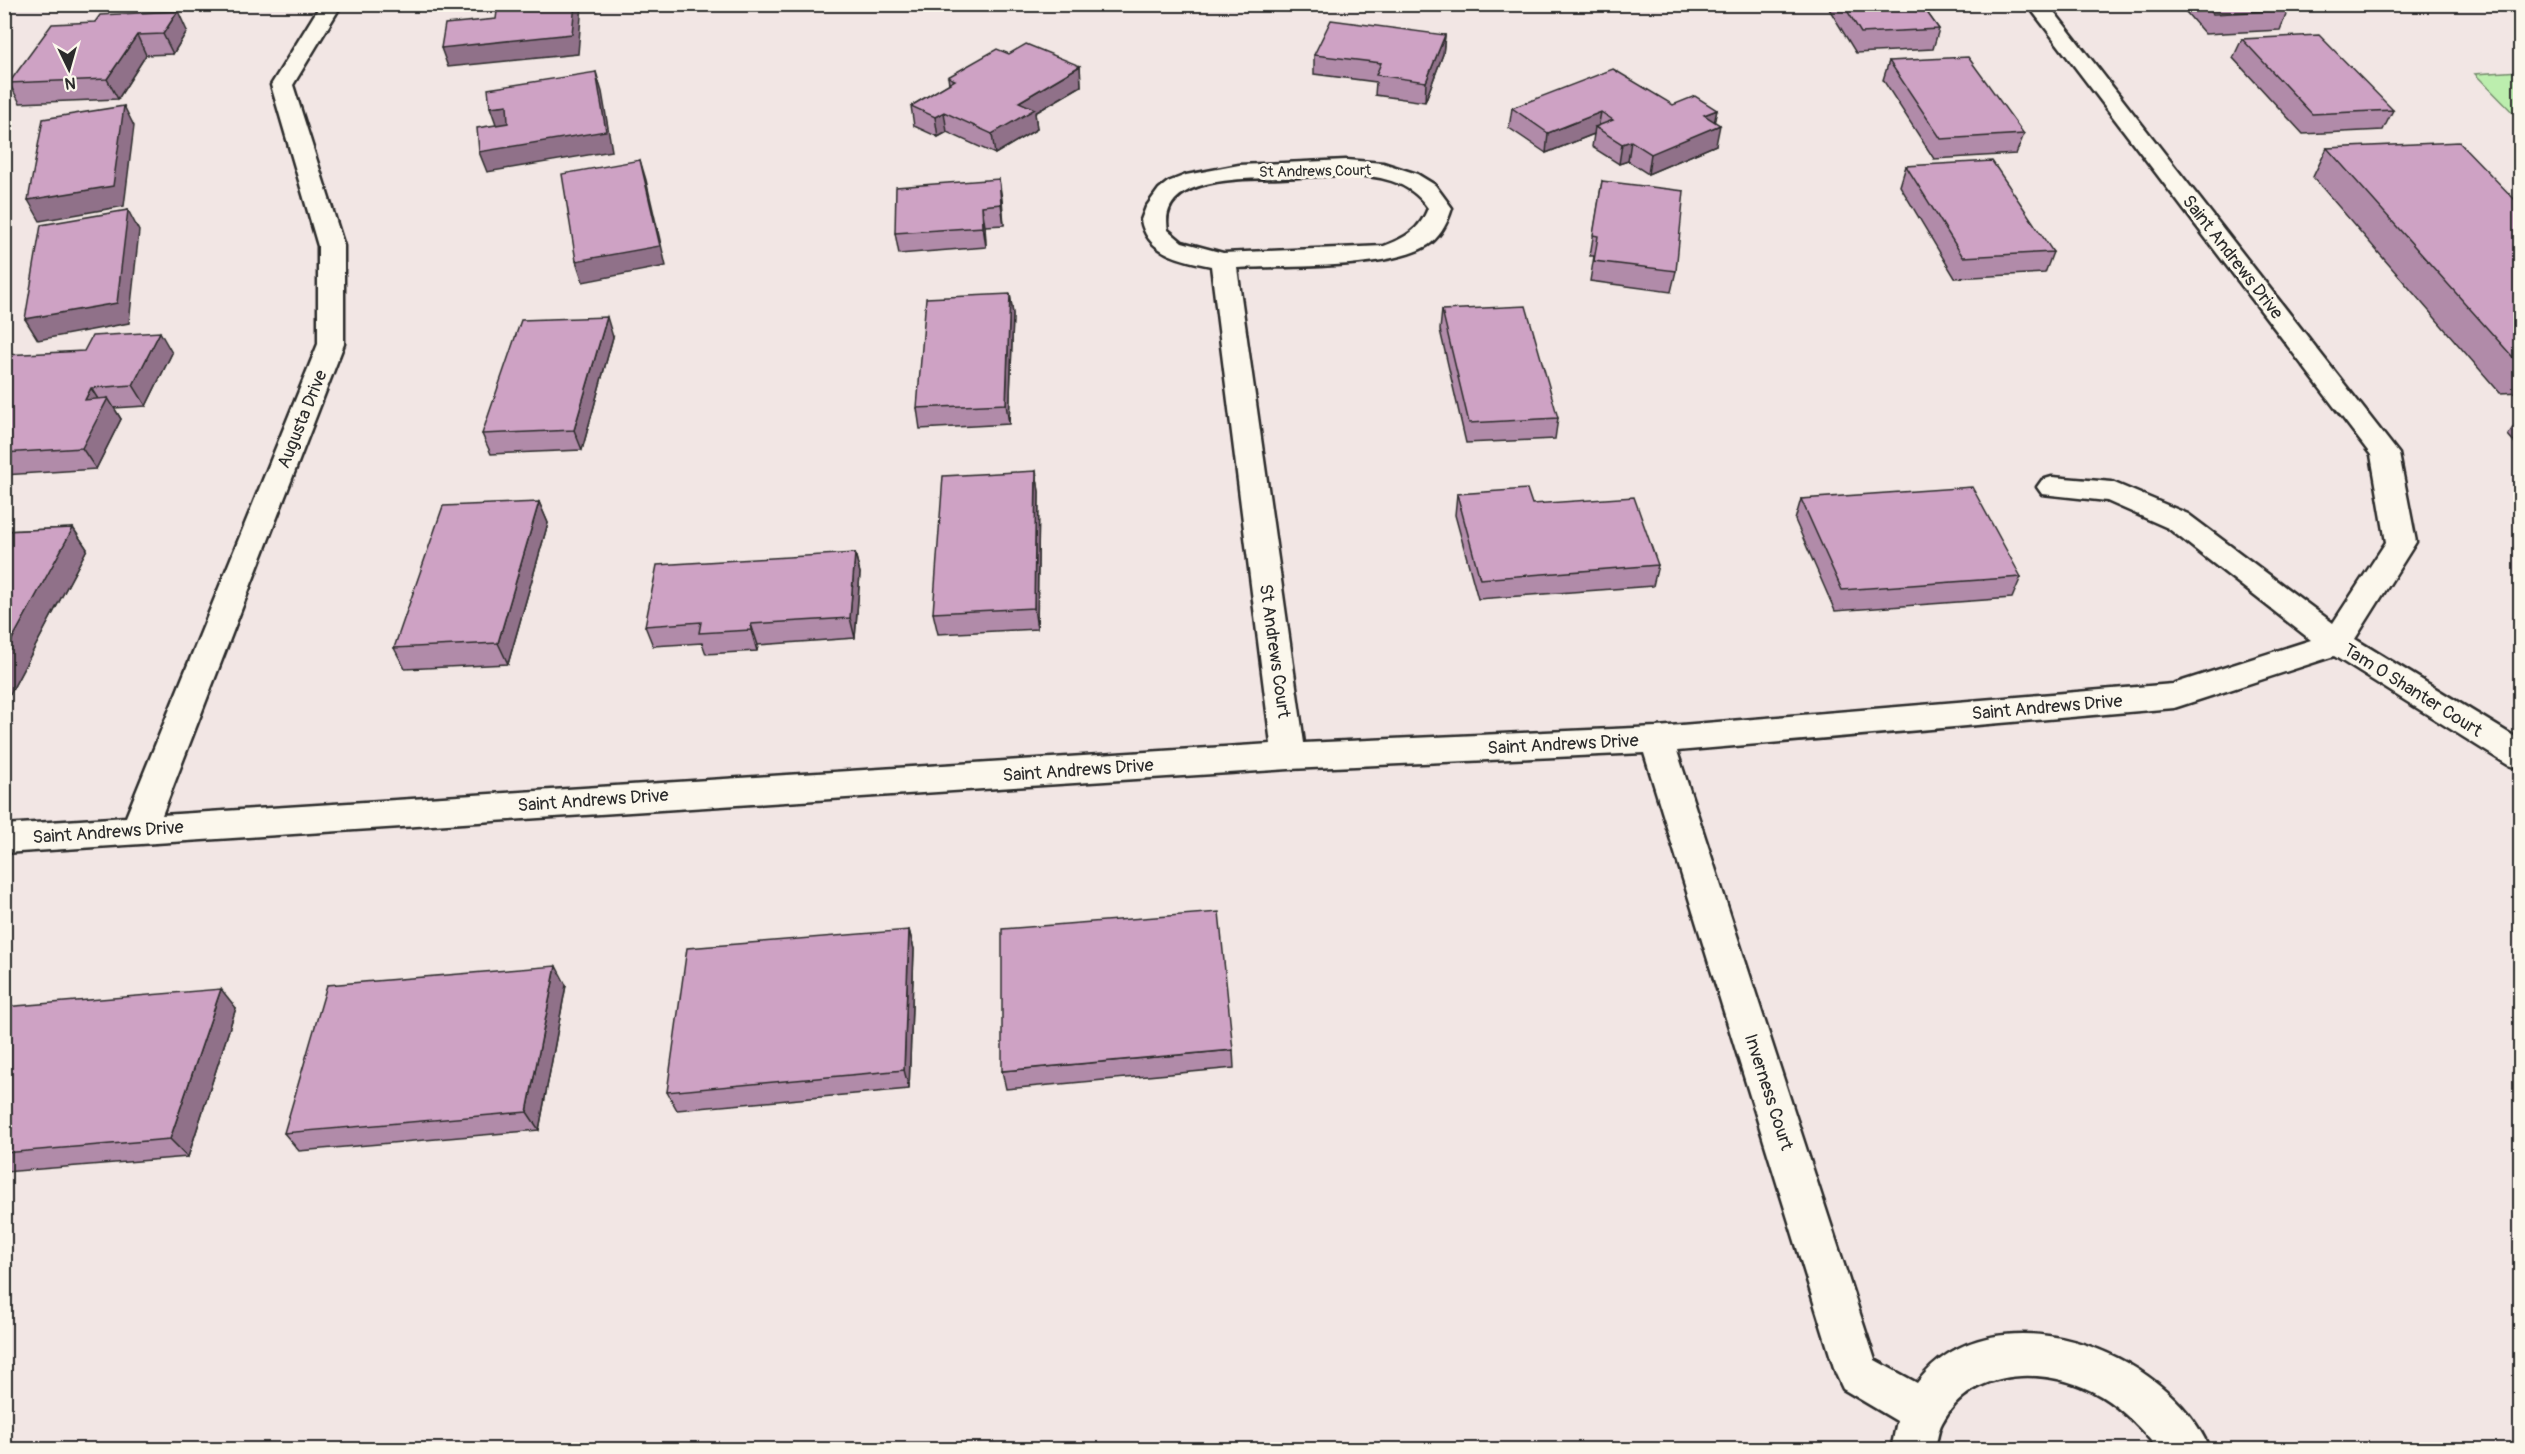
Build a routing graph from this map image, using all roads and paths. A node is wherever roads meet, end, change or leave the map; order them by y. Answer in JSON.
{"nodes":[{"id":1,"x":332,"y":4,"type":"edge"},
{"id":2,"x":2037,"y":4,"type":"edge"},
{"id":3,"x":1223,"y":261,"type":"junction"},
{"id":4,"x":2052,"y":486,"type":"dead end"},
{"id":5,"x":2337,"y":643,"type":"junction"},
{"id":6,"x":1656,"y":740,"type":"junction"},
{"id":7,"x":1289,"y":756,"type":"junction"},
{"id":8,"x":2520,"y":756,"type":"edge"},
{"id":9,"x":139,"y":829,"type":"junction"},
{"id":10,"x":4,"y":839,"type":"edge"},
{"id":11,"x":1918,"y":1430,"type":"edge"},
{"id":12,"x":2188,"y":1449,"type":"edge"}],
"edges":[{"from":1,"to":9,"type":"street","name":"Augusta Drive"},
{"from":2,"to":5,"type":"street","name":"Saint Andrews Drive"},
{"from":3,"to":3,"type":"street","name":"St Andrews Court"},
{"from":3,"to":7,"type":"street","name":"St Andrews Court"},
{"from":4,"to":5,"type":"street","name":"Tam O Shanter Court"},
{"from":5,"to":6,"type":"street","name":"Saint Andrews Drive"},
{"from":5,"to":8,"type":"street","name":"Tam O Shanter Court"},
{"from":6,"to":7,"type":"street","name":"Saint Andrews Drive"},
{"from":6,"to":11,"type":"street","name":"Inverness Court"},
{"from":7,"to":9,"type":"street","name":"Saint Andrews Drive"},
{"from":9,"to":10,"type":"street","name":"Saint Andrews Drive"},
{"from":11,"to":12,"type":"street","name":"Inverness Court"}]}
